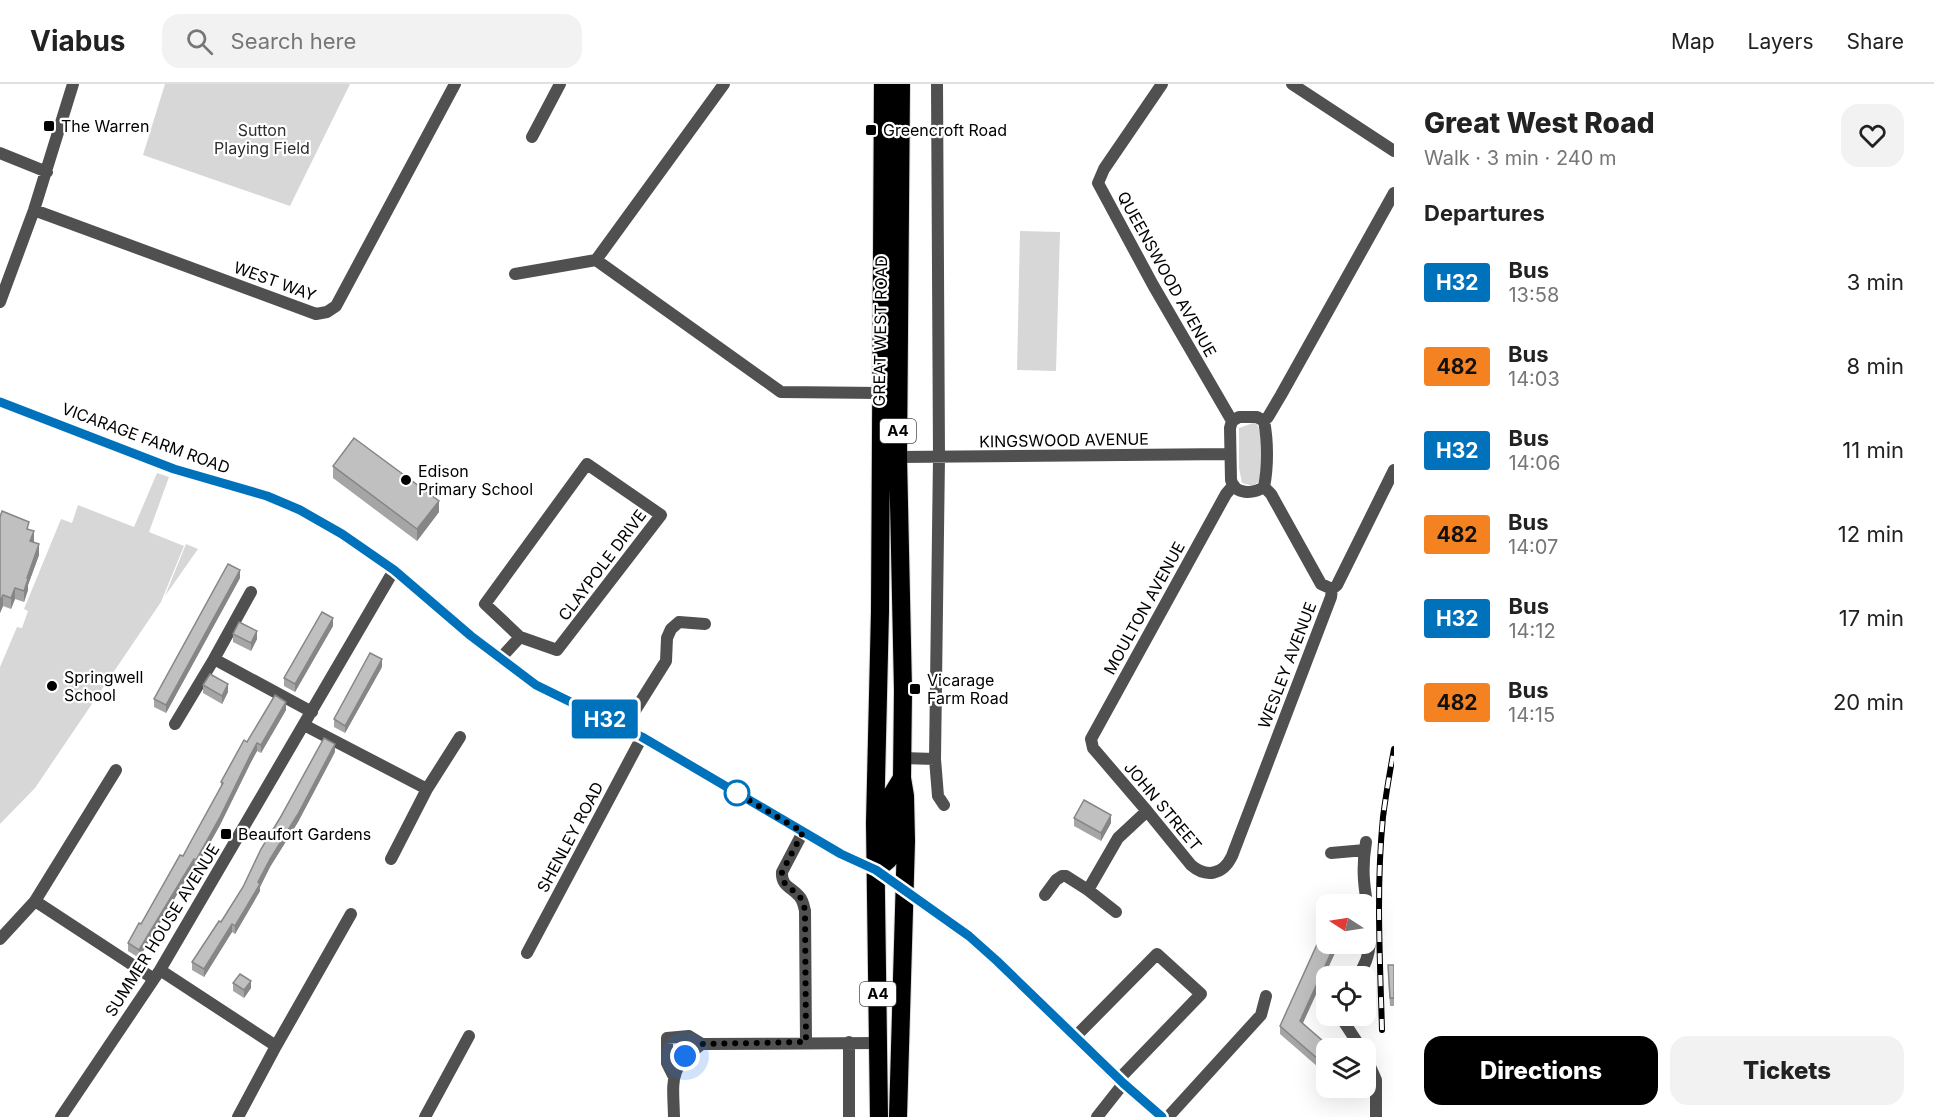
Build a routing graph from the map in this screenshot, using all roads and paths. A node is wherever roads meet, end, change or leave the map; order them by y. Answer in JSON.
{"nodes":[{"id":1,"x":73,"y":84,"type":"edge"},
{"id":2,"x":455,"y":84,"type":"edge"},
{"id":3,"x":560,"y":84,"type":"edge"},
{"id":4,"x":724,"y":84,"type":"edge"},
{"id":5,"x":883,"y":84,"type":"edge"},
{"id":6,"x":900,"y":84,"type":"edge"},
{"id":7,"x":937,"y":84,"type":"edge"},
{"id":8,"x":1162,"y":84,"type":"edge"},
{"id":9,"x":1292,"y":84,"type":"edge"},
{"id":10,"x":532,"y":137,"type":"dead end"},
{"id":11,"x":1394,"y":152,"type":"edge"},
{"id":12,"x":0,"y":153,"type":"edge"},
{"id":13,"x":47,"y":172,"type":"junction"},
{"id":14,"x":1394,"y":193,"type":"edge"},
{"id":15,"x":34,"y":210,"type":"junction"},
{"id":16,"x":596,"y":260,"type":"junction"},
{"id":17,"x":515,"y":274,"type":"dead end"},
{"id":18,"x":0,"y":302,"type":"edge"},
{"id":19,"x":881,"y":393,"type":"junction"},
{"id":20,"x":0,"y":402,"type":"edge"},
{"id":21,"x":1232,"y":421,"type":"junction"},
{"id":22,"x":1264,"y":421,"type":"junction"},
{"id":23,"x":1230,"y":454,"type":"junction"},
{"id":24,"x":898,"y":457,"type":"junction"},
{"id":25,"x":939,"y":458,"type":"junction"},
{"id":26,"x":1394,"y":470,"type":"edge"},
{"id":27,"x":1232,"y":487,"type":"junction"},
{"id":28,"x":1264,"y":487,"type":"junction"},
{"id":29,"x":394,"y":570,"type":"junction"},
{"id":30,"x":1332,"y":589,"type":"junction"},
{"id":31,"x":252,"y":592,"type":"dead end"},
{"id":32,"x":705,"y":624,"type":"dead end"},
{"id":33,"x":520,"y":637,"type":"junction"},
{"id":34,"x":214,"y":659,"type":"junction"},
{"id":35,"x":500,"y":659,"type":"junction"},
{"id":36,"x":312,"y":712,"type":"junction"},
{"id":37,"x":175,"y":724,"type":"dead end"},
{"id":38,"x":304,"y":724,"type":"junction"},
{"id":39,"x":624,"y":728,"type":"junction"},
{"id":40,"x":460,"y":737,"type":"dead end"},
{"id":41,"x":642,"y":737,"type":"junction"},
{"id":42,"x":1093,"y":747,"type":"joint"},
{"id":43,"x":902,"y":758,"type":"junction"},
{"id":44,"x":935,"y":759,"type":"junction"},
{"id":45,"x":116,"y":770,"type":"dead end"},
{"id":46,"x":902,"y":778,"type":"junction"},
{"id":47,"x":427,"y":789,"type":"junction"},
{"id":48,"x":944,"y":805,"type":"dead end"},
{"id":49,"x":1147,"y":811,"type":"junction"},
{"id":50,"x":803,"y":832,"type":"junction"},
{"id":51,"x":1331,"y":853,"type":"dead end"},
{"id":52,"x":391,"y":859,"type":"dead end"},
{"id":53,"x":876,"y":870,"type":"junction"},
{"id":54,"x":1216,"y":873,"type":"joint"},
{"id":55,"x":1088,"y":890,"type":"junction"},
{"id":56,"x":905,"y":891,"type":"junction"},
{"id":57,"x":1045,"y":895,"type":"dead end"},
{"id":58,"x":35,"y":901,"type":"junction"},
{"id":59,"x":1116,"y":912,"type":"dead end"},
{"id":60,"x":351,"y":914,"type":"dead end"},
{"id":61,"x":0,"y":939,"type":"edge"},
{"id":62,"x":527,"y":953,"type":"dead end"},
{"id":63,"x":1362,"y":966,"type":"edge"},
{"id":64,"x":157,"y":974,"type":"junction"},
{"id":65,"x":1266,"y":996,"type":"dead end"},
{"id":66,"x":469,"y":1036,"type":"dead end"},
{"id":67,"x":1076,"y":1037,"type":"junction"},
{"id":68,"x":806,"y":1042,"type":"junction"},
{"id":69,"x":849,"y":1042,"type":"junction"},
{"id":70,"x":879,"y":1043,"type":"junction"},
{"id":71,"x":702,"y":1044,"type":"junction"},
{"id":72,"x":276,"y":1046,"type":"junction"},
{"id":73,"x":673,"y":1075,"type":"junction"},
{"id":74,"x":1121,"y":1081,"type":"junction"},
{"id":75,"x":1376,"y":1098,"type":"edge"},
{"id":76,"x":60,"y":1117,"type":"edge"},
{"id":77,"x":238,"y":1117,"type":"edge"},
{"id":78,"x":425,"y":1117,"type":"edge"},
{"id":79,"x":674,"y":1117,"type":"edge"},
{"id":80,"x":849,"y":1117,"type":"edge"},
{"id":81,"x":879,"y":1117,"type":"edge"},
{"id":82,"x":898,"y":1117,"type":"edge"},
{"id":83,"x":1097,"y":1117,"type":"edge"},
{"id":84,"x":1162,"y":1117,"type":"edge"},
{"id":85,"x":1168,"y":1117,"type":"edge"},
{"id":86,"x":1376,"y":1117,"type":"edge"}],
"edges":[{"from":1,"to":13,"type":"street"},
{"from":2,"to":15,"type":"street","name":"WEST WAY"},
{"from":3,"to":10,"type":"street"},
{"from":4,"to":16,"type":"street"},
{"from":5,"to":19,"type":"highway","name":"GREAT WEST ROAD","number":"A4"},
{"from":6,"to":24,"type":"highway","name":"GREAT WEST ROAD","number":"A4"},
{"from":7,"to":25,"type":"street"},
{"from":8,"to":21,"type":"street","name":"QUEENSWOOD AVENUE"},
{"from":9,"to":11,"type":"street"},
{"from":12,"to":13,"type":"street"},
{"from":13,"to":15,"type":"street"},
{"from":14,"to":22,"type":"street"},
{"from":15,"to":18,"type":"street"},
{"from":16,"to":17,"type":"street"},
{"from":16,"to":19,"type":"street"},
{"from":19,"to":53,"type":"highway","name":"GREAT WEST ROAD","number":"A4"},
{"from":20,"to":29,"type":"street","name":"VICARAGE FARM ROAD"},
{"from":21,"to":22,"type":"street"},
{"from":21,"to":23,"type":"street"},
{"from":22,"to":28,"type":"street"},
{"from":23,"to":25,"type":"street","name":"KINGSWOOD AVENUE"},
{"from":23,"to":27,"type":"street"},
{"from":24,"to":25,"type":"street","name":"KINGSWOOD AVENUE"},
{"from":24,"to":43,"type":"highway","name":"GREAT WEST ROAD","number":"A4"},
{"from":25,"to":44,"type":"street"},
{"from":26,"to":30,"type":"street","name":"WESLEY AVENUE"},
{"from":27,"to":28,"type":"street"},
{"from":27,"to":42,"type":"street","name":"MOULTON AVENUE"},
{"from":28,"to":30,"type":"street"},
{"from":29,"to":35,"type":"street","name":"VICARAGE FARM ROAD"},
{"from":29,"to":36,"type":"street","name":"SUMMER HOUSE AVENUE"},
{"from":30,"to":54,"type":"street","name":"WESLEY AVENUE"},
{"from":31,"to":34,"type":"street"},
{"from":32,"to":39,"type":"street"},
{"from":33,"to":33,"type":"street","name":"CLAYPOLE DRIVE"},
{"from":33,"to":35,"type":"street"},
{"from":34,"to":36,"type":"street"},
{"from":34,"to":37,"type":"street"},
{"from":35,"to":39,"type":"street","name":"VICARAGE FARM ROAD"},
{"from":36,"to":38,"type":"street","name":"SUMMER HOUSE AVENUE"},
{"from":38,"to":47,"type":"street"},
{"from":38,"to":64,"type":"street","name":"SUMMER HOUSE AVENUE"},
{"from":39,"to":41,"type":"street","name":"VICARAGE FARM ROAD"},
{"from":40,"to":47,"type":"street"},
{"from":41,"to":50,"type":"street","name":"VICARAGE FARM ROAD"},
{"from":41,"to":62,"type":"street","name":"SHENLEY ROAD"},
{"from":42,"to":49,"type":"street","name":"JOHN STREET"},
{"from":43,"to":44,"type":"street"},
{"from":43,"to":46,"type":"highway","name":"GREAT WEST ROAD","number":"A4"},
{"from":44,"to":48,"type":"street"},
{"from":45,"to":58,"type":"street"},
{"from":46,"to":53,"type":"highway","number":"A4"},
{"from":46,"to":56,"type":"highway","name":"GREAT WEST ROAD","number":"A4"},
{"from":47,"to":52,"type":"street"},
{"from":49,"to":54,"type":"street","name":"JOHN STREET"},
{"from":49,"to":55,"type":"street"},
{"from":50,"to":53,"type":"street","name":"VICARAGE FARM ROAD"},
{"from":50,"to":68,"type":"street"},
{"from":51,"to":63,"type":"street"},
{"from":53,"to":56,"type":"street","name":"VICARAGE FARM ROAD"},
{"from":53,"to":70,"type":"highway","name":"GREAT WEST ROAD","number":"A4"},
{"from":55,"to":57,"type":"street"},
{"from":55,"to":59,"type":"street"},
{"from":56,"to":67,"type":"street","name":"VICARAGE FARM ROAD"},
{"from":56,"to":82,"type":"highway","name":"GREAT WEST ROAD","number":"A4"},
{"from":58,"to":61,"type":"street"},
{"from":58,"to":64,"type":"street"},
{"from":60,"to":72,"type":"street"},
{"from":64,"to":72,"type":"street"},
{"from":64,"to":76,"type":"street","name":"SUMMER HOUSE AVENUE"},
{"from":65,"to":85,"type":"street"},
{"from":66,"to":78,"type":"street"},
{"from":67,"to":74,"type":"street","name":"VICARAGE FARM ROAD"},
{"from":67,"to":74,"type":"street"},
{"from":68,"to":69,"type":"street"},
{"from":68,"to":71,"type":"street"},
{"from":69,"to":70,"type":"street"},
{"from":69,"to":80,"type":"street"},
{"from":70,"to":81,"type":"highway","name":"GREAT WEST ROAD","number":"A4"},
{"from":71,"to":73,"type":"street"},
{"from":71,"to":73,"type":"street"},
{"from":72,"to":77,"type":"street"},
{"from":73,"to":79,"type":"street"},
{"from":74,"to":83,"type":"street"},
{"from":74,"to":84,"type":"street","name":"VICARAGE FARM ROAD"},
{"from":75,"to":86,"type":"street"}]}
